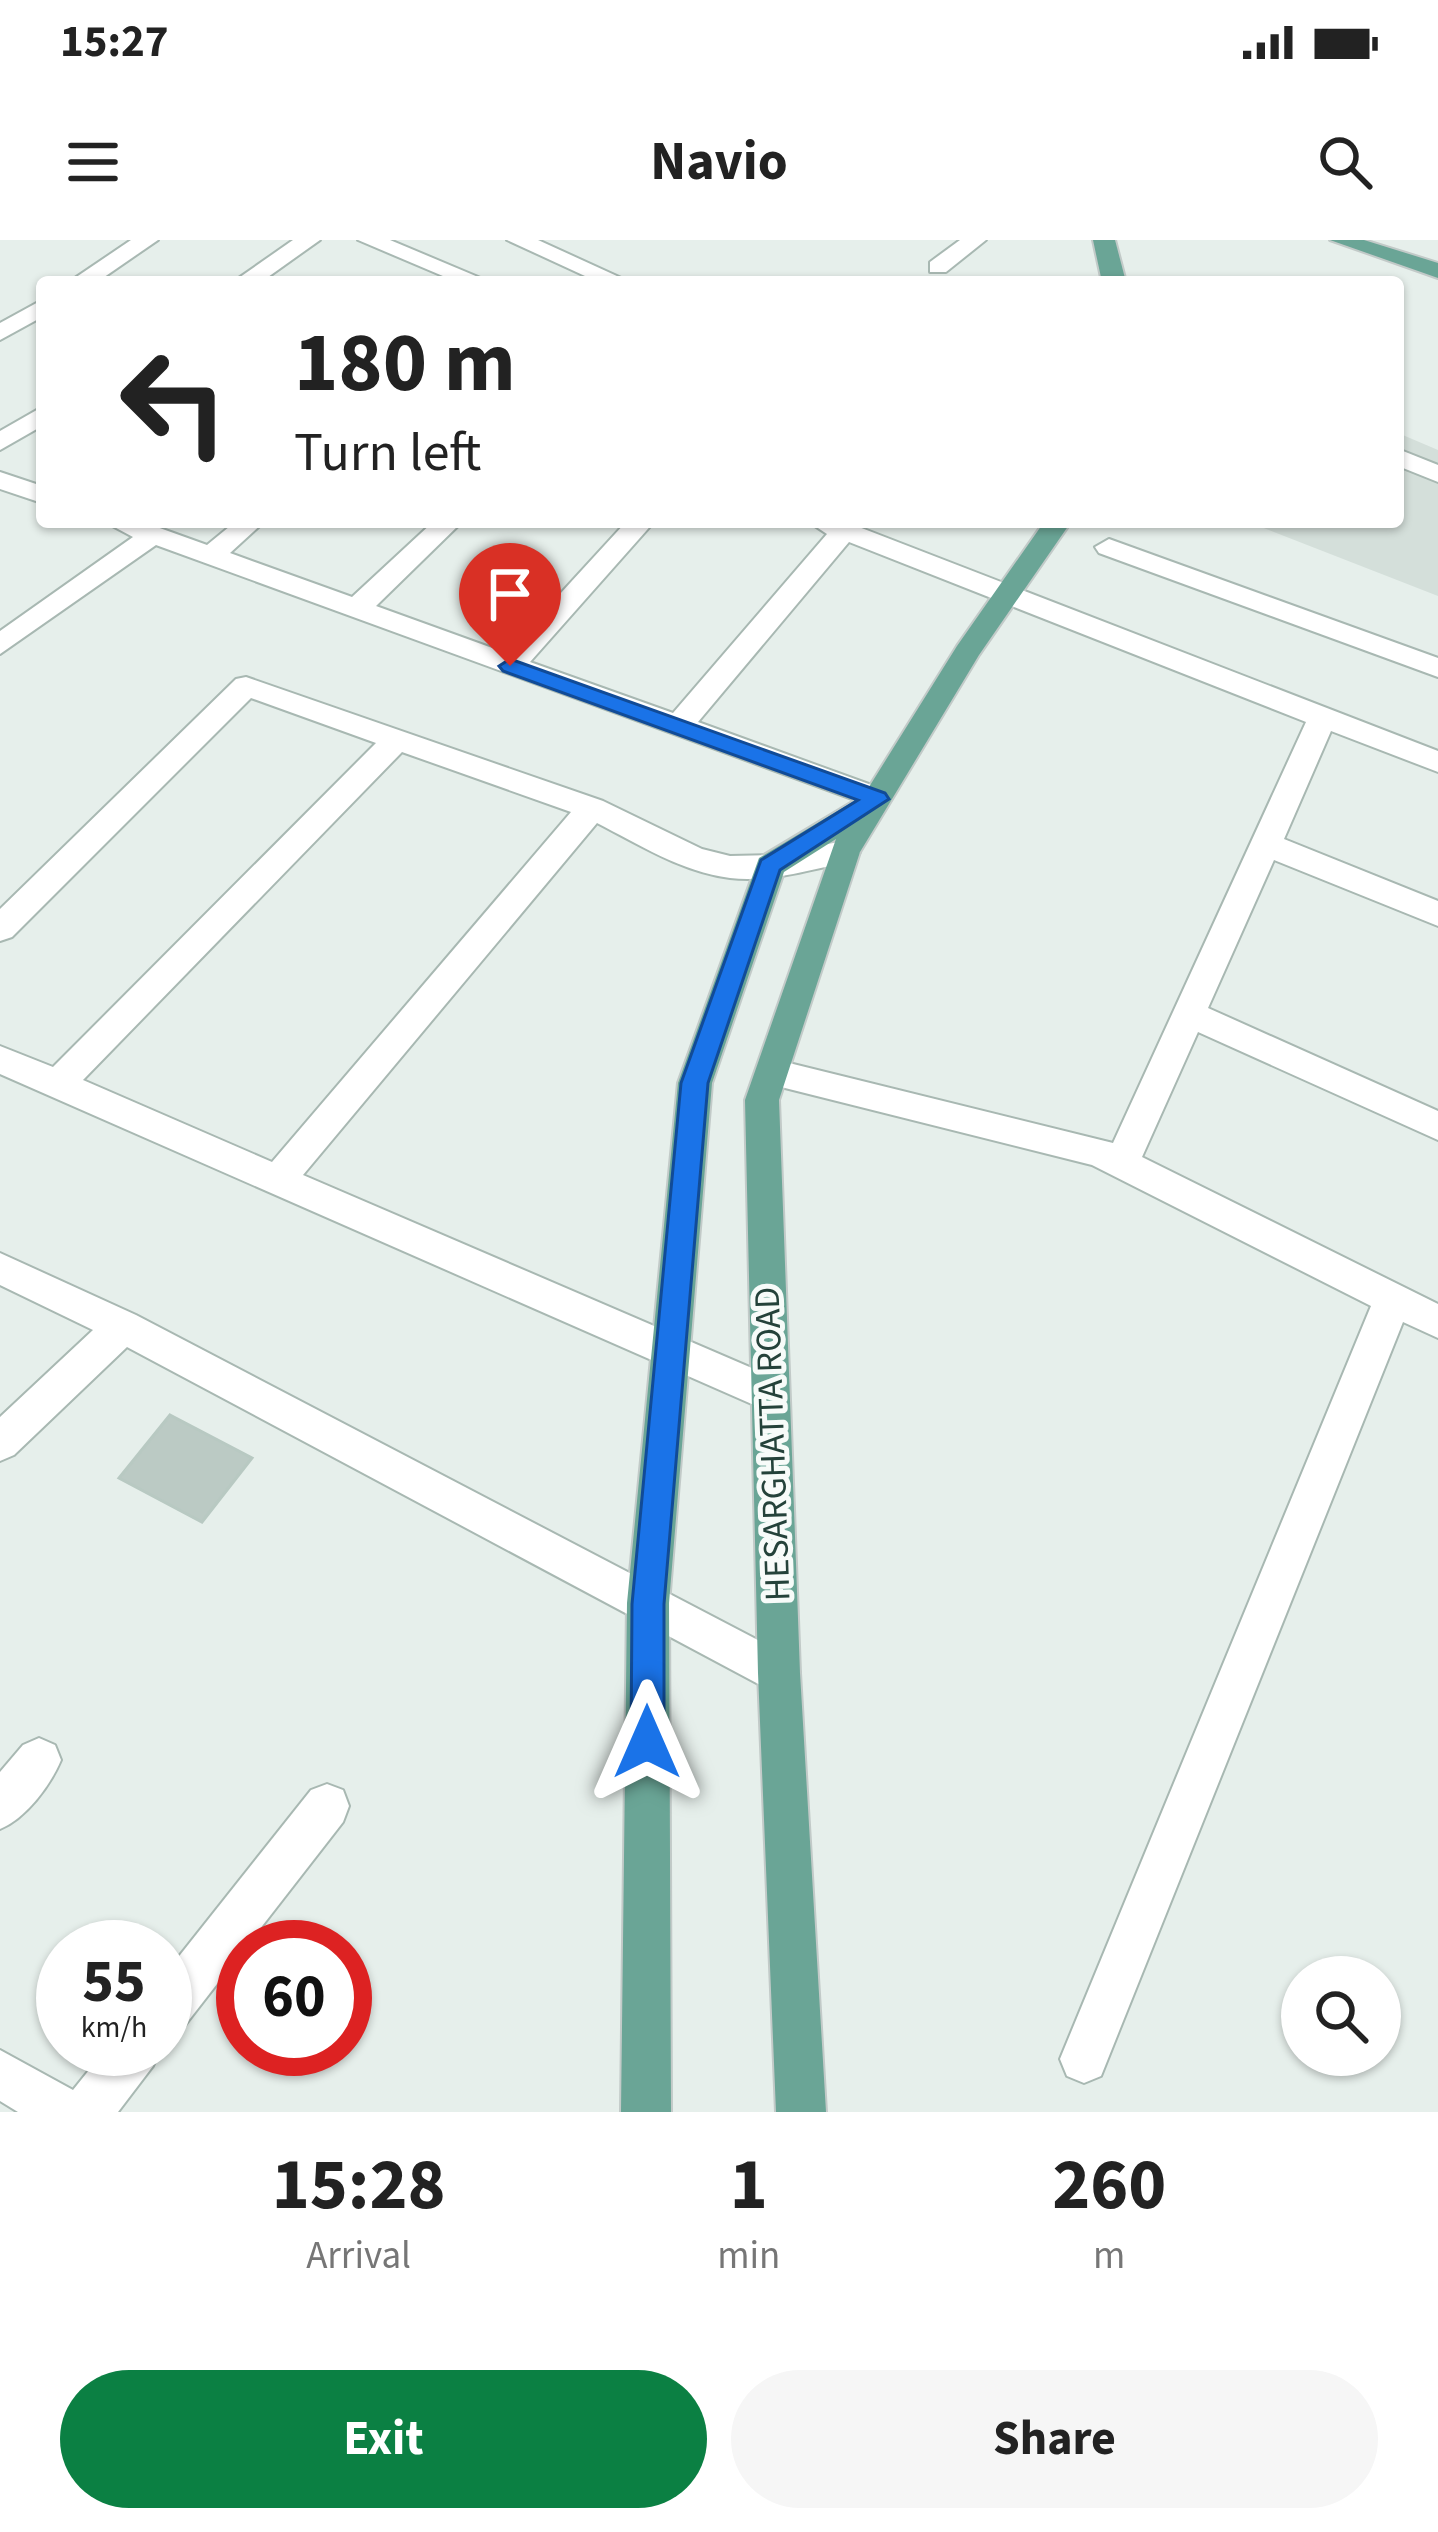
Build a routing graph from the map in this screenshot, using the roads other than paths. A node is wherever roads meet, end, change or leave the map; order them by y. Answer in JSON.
{"nodes":[{"id":1,"x":147,"y":240,"type":"edge"},
{"id":2,"x":309,"y":240,"type":"edge"},
{"id":3,"x":370,"y":240,"type":"edge"},
{"id":4,"x":518,"y":240,"type":"edge"},
{"id":5,"x":976,"y":240,"type":"edge"},
{"id":6,"x":1104,"y":240,"type":"edge"},
{"id":7,"x":1341,"y":240,"type":"edge"},
{"id":8,"x":938,"y":267,"type":"dead end"},
{"id":9,"x":1438,"y":271,"type":"edge"},
{"id":10,"x":90,"y":276,"type":"edge"},
{"id":11,"x":254,"y":276,"type":"edge"},
{"id":12,"x":463,"y":276,"type":"edge"},
{"id":13,"x":604,"y":276,"type":"edge"},
{"id":14,"x":1113,"y":276,"type":"edge"},
{"id":15,"x":36,"y":311,"type":"edge"},
{"id":16,"x":0,"y":333,"type":"edge"},
{"id":17,"x":36,"y":419,"type":"edge"},
{"id":18,"x":0,"y":442,"type":"edge"},
{"id":19,"x":1404,"y":460,"type":"edge"},
{"id":20,"x":1438,"y":474,"type":"edge"},
{"id":21,"x":0,"y":480,"type":"edge"},
{"id":22,"x":36,"y":493,"type":"edge"},
{"id":23,"x":134,"y":528,"type":"edge"},
{"id":24,"x":243,"y":528,"type":"edge"},
{"id":25,"x":442,"y":528,"type":"edge"},
{"id":26,"x":636,"y":528,"type":"edge"},
{"id":27,"x":831,"y":528,"type":"edge"},
{"id":28,"x":838,"y":528,"type":"edge"},
{"id":29,"x":1054,"y":528,"type":"edge"},
{"id":30,"x":153,"y":535,"type":"junction"},
{"id":31,"x":1109,"y":547,"type":"dead end"},
{"id":32,"x":211,"y":556,"type":"junction"},
{"id":33,"x":1006,"y":596,"type":"junction"},
{"id":34,"x":356,"y":609,"type":"junction"},
{"id":35,"x":4,"y":637,"type":"edge"},
{"id":36,"x":510,"y":666,"type":"junction"},
{"id":37,"x":1438,"y":668,"type":"edge"},
{"id":38,"x":1323,"y":717,"type":"junction"},
{"id":39,"x":678,"y":727,"type":"junction"},
{"id":40,"x":397,"y":739,"type":"junction"},
{"id":41,"x":1438,"y":762,"type":"edge"},
{"id":42,"x":877,"y":799,"type":"junction"},
{"id":43,"x":592,"y":808,"type":"junction"},
{"id":44,"x":1265,"y":844,"type":"junction"},
{"id":45,"x":844,"y":852,"type":"junction"},
{"id":46,"x":770,"y":866,"type":"junction"},
{"id":47,"x":1438,"y":914,"type":"edge"},
{"id":48,"x":0,"y":929,"type":"edge"},
{"id":49,"x":1190,"y":1013,"type":"junction"},
{"id":50,"x":0,"y":1059,"type":"edge"},
{"id":51,"x":784,"y":1075,"type":"dead end"},
{"id":52,"x":58,"y":1084,"type":"junction"},
{"id":53,"x":1438,"y":1126,"type":"edge"},
{"id":54,"x":1122,"y":1163,"type":"junction"},
{"id":55,"x":278,"y":1180,"type":"junction"},
{"id":56,"x":0,"y":1268,"type":"edge"},
{"id":57,"x":1394,"y":1300,"type":"junction"},
{"id":58,"x":1438,"y":1322,"type":"edge"},
{"id":59,"x":123,"y":1326,"type":"junction"},
{"id":60,"x":668,"y":1350,"type":"junction"},
{"id":61,"x":768,"y":1394,"type":"junction"},
{"id":62,"x":0,"y":1443,"type":"edge"},
{"id":63,"x":648,"y":1604,"type":"junction"},
{"id":64,"x":779,"y":1673,"type":"junction"},
{"id":65,"x":39,"y":1760,"type":"dead end"},
{"id":66,"x":327,"y":1806,"type":"dead end"},
{"id":67,"x":0,"y":1807,"type":"edge"},
{"id":68,"x":192,"y":1978,"type":"edge"},
{"id":69,"x":1084,"y":2059,"type":"dead end"},
{"id":70,"x":0,"y":2074,"type":"edge"},
{"id":71,"x":115,"y":2076,"type":"edge"},
{"id":72,"x":64,"y":2112,"type":"edge"},
{"id":73,"x":87,"y":2112,"type":"edge"},
{"id":74,"x":646,"y":2112,"type":"edge"},
{"id":75,"x":801,"y":2112,"type":"edge"}],
"edges":[{"from":1,"to":10,"type":"street"},
{"from":2,"to":11,"type":"street"},
{"from":3,"to":12,"type":"street"},
{"from":4,"to":13,"type":"street"},
{"from":5,"to":8,"type":"street"},
{"from":6,"to":14,"type":"main road"},
{"from":7,"to":9,"type":"main road"},
{"from":15,"to":16,"type":"street"},
{"from":17,"to":18,"type":"street"},
{"from":19,"to":20,"type":"street"},
{"from":21,"to":22,"type":"street"},
{"from":23,"to":30,"type":"street"},
{"from":24,"to":32,"type":"street"},
{"from":25,"to":34,"type":"street"},
{"from":26,"to":36,"type":"street"},
{"from":27,"to":39,"type":"street"},
{"from":28,"to":33,"type":"street"},
{"from":29,"to":33,"type":"main road","name":"HESARGHATTA ROAD"},
{"from":30,"to":32,"type":"street"},
{"from":30,"to":35,"type":"street"},
{"from":31,"to":37,"type":"street"},
{"from":32,"to":34,"type":"street"},
{"from":33,"to":38,"type":"street"},
{"from":33,"to":42,"type":"main road","name":"HESARGHATTA ROAD"},
{"from":34,"to":36,"type":"street"},
{"from":36,"to":39,"type":"street"},
{"from":38,"to":41,"type":"street"},
{"from":38,"to":44,"type":"street"},
{"from":39,"to":42,"type":"street"},
{"from":40,"to":43,"type":"street"},
{"from":40,"to":48,"type":"street"},
{"from":40,"to":52,"type":"street"},
{"from":42,"to":45,"type":"main road","name":"HESARGHATTA ROAD"},
{"from":42,"to":46,"type":"main road","name":"HESARGHATTA ROAD"},
{"from":43,"to":46,"type":"street"},
{"from":43,"to":55,"type":"street"},
{"from":44,"to":47,"type":"street"},
{"from":44,"to":49,"type":"street"},
{"from":45,"to":46,"type":"street"},
{"from":45,"to":61,"type":"main road","name":"HESARGHATTA ROAD"},
{"from":46,"to":60,"type":"main road"},
{"from":49,"to":53,"type":"street"},
{"from":49,"to":54,"type":"street"},
{"from":50,"to":52,"type":"street"},
{"from":51,"to":54,"type":"street"},
{"from":52,"to":55,"type":"street"},
{"from":54,"to":57,"type":"street"},
{"from":55,"to":60,"type":"street"},
{"from":56,"to":59,"type":"street"},
{"from":57,"to":58,"type":"street"},
{"from":57,"to":69,"type":"street"},
{"from":59,"to":62,"type":"street"},
{"from":59,"to":63,"type":"street"},
{"from":60,"to":61,"type":"street"},
{"from":60,"to":63,"type":"main road"},
{"from":61,"to":64,"type":"main road","name":"HESARGHATTA ROAD"},
{"from":63,"to":64,"type":"street"},
{"from":63,"to":74,"type":"main road"},
{"from":64,"to":75,"type":"main road","name":"HESARGHATTA ROAD"},
{"from":65,"to":67,"type":"street"},
{"from":66,"to":68,"type":"street"},
{"from":70,"to":72,"type":"street"},
{"from":71,"to":73,"type":"street"}]}
